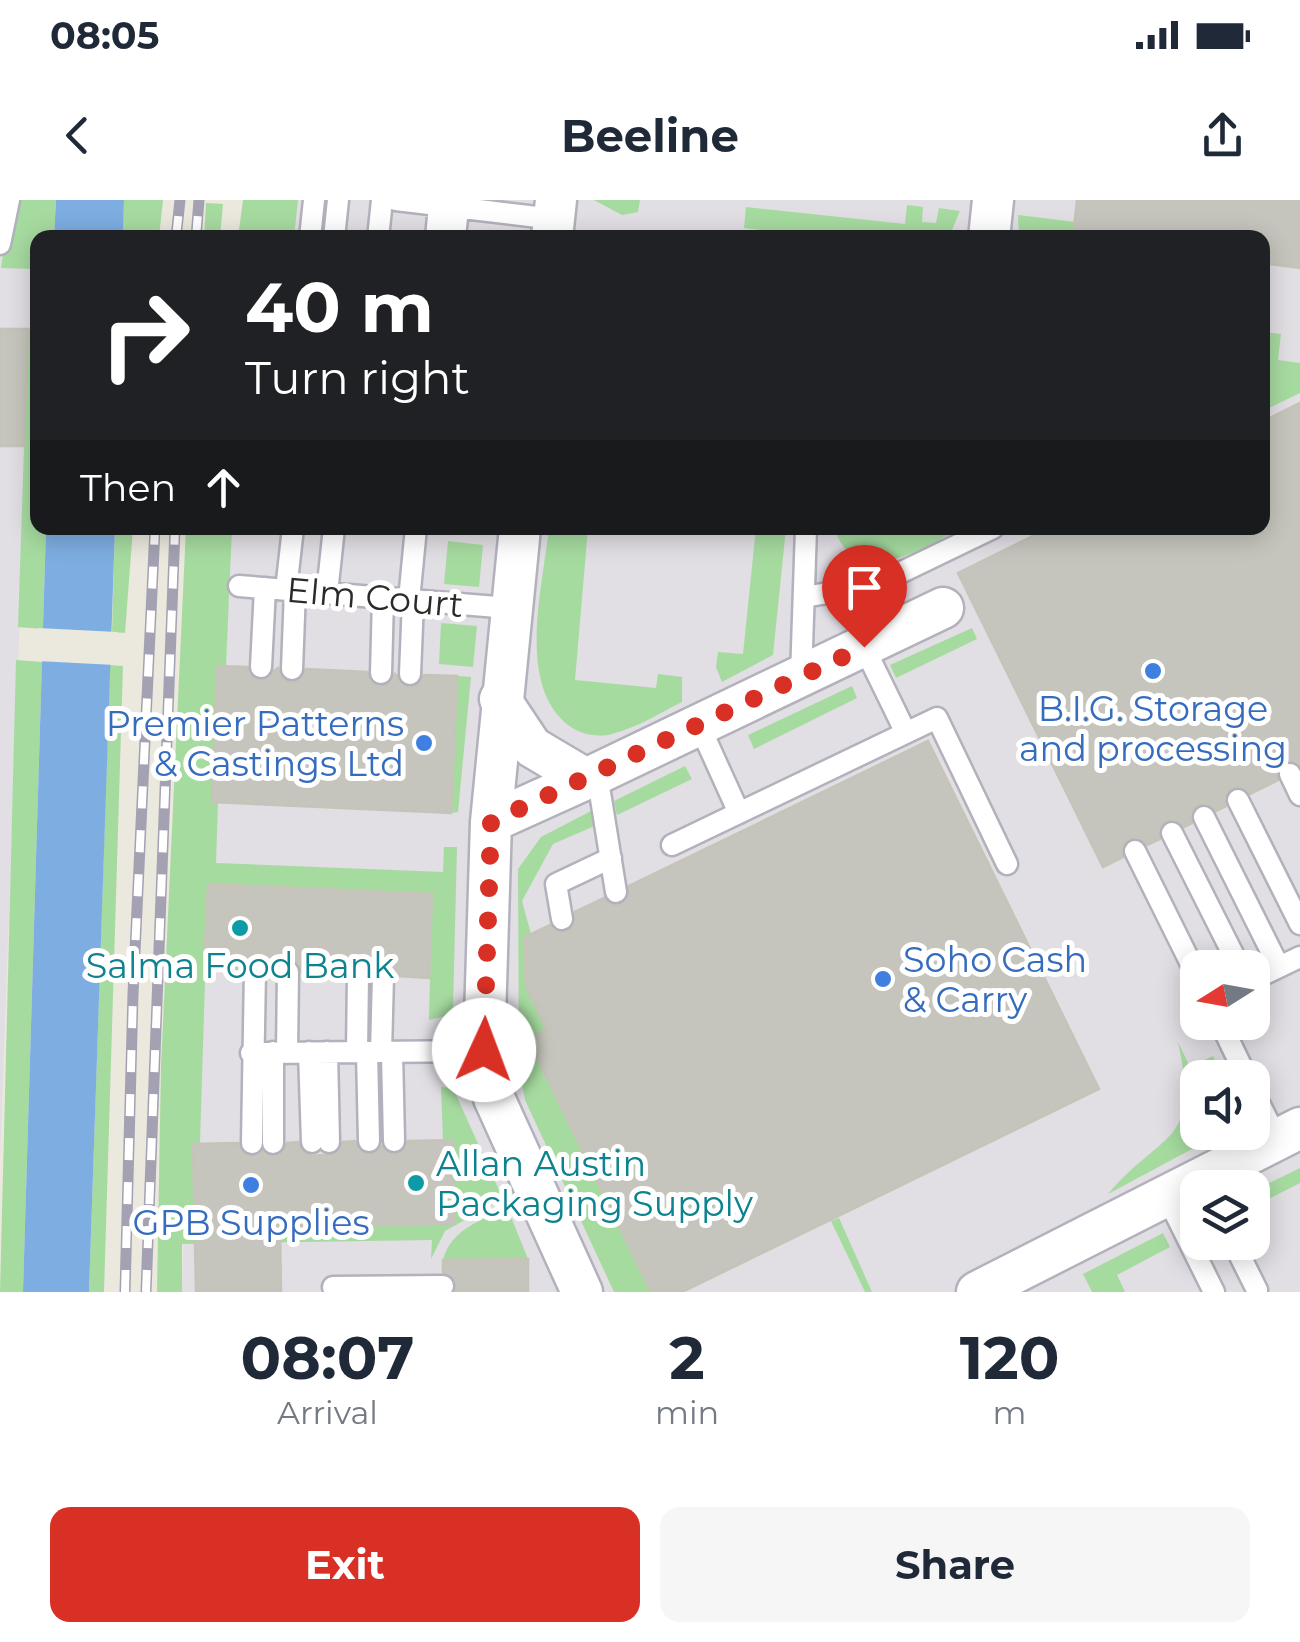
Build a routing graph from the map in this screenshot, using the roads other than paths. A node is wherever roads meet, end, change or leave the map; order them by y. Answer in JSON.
{"nodes":[{"id":1,"x":10,"y":200,"type":"edge"},
{"id":2,"x":314,"y":200,"type":"edge"},
{"id":3,"x":338,"y":200,"type":"edge"},
{"id":4,"x":382,"y":200,"type":"edge"},
{"id":5,"x":396,"y":200,"type":"edge"},
{"id":6,"x":992,"y":200,"type":"edge"},
{"id":7,"x":406,"y":201,"type":"edge"},
{"id":8,"x":455,"y":204,"type":"edge"},
{"id":9,"x":554,"y":219,"type":"edge"},
{"id":10,"x":311,"y":230,"type":"edge"},
{"id":11,"x":335,"y":230,"type":"edge"},
{"id":12,"x":379,"y":230,"type":"edge"},
{"id":13,"x":440,"y":230,"type":"edge"},
{"id":14,"x":455,"y":230,"type":"edge"},
{"id":15,"x":990,"y":230,"type":"edge"},
{"id":16,"x":0,"y":244,"type":"edge"},
{"id":17,"x":291,"y":535,"type":"edge"},
{"id":18,"x":333,"y":535,"type":"edge"},
{"id":19,"x":416,"y":535,"type":"edge"},
{"id":20,"x":519,"y":535,"type":"edge"},
{"id":21,"x":806,"y":535,"type":"edge"},
{"id":22,"x":979,"y":535,"type":"edge"},
{"id":23,"x":239,"y":586,"type":"dead end"},
{"id":24,"x":282,"y":589,"type":"junction"},
{"id":25,"x":327,"y":593,"type":"junction"},
{"id":26,"x":804,"y":597,"type":"junction"},
{"id":27,"x":384,"y":598,"type":"junction"},
{"id":28,"x":411,"y":600,"type":"junction"},
{"id":29,"x":510,"y":608,"type":"junction"},
{"id":30,"x":943,"y":608,"type":"dead end"},
{"id":31,"x":864,"y":647,"type":"junction"},
{"id":32,"x":261,"y":668,"type":"dead end"},
{"id":33,"x":292,"y":669,"type":"dead end"},
{"id":34,"x":380,"y":673,"type":"dead end"},
{"id":35,"x":410,"y":674,"type":"dead end"},
{"id":36,"x":801,"y":677,"type":"junction"},
{"id":37,"x":500,"y":699,"type":"junction"},
{"id":38,"x":700,"y":727,"type":"junction"},
{"id":39,"x":899,"y":743,"type":"junction"},
{"id":40,"x":1290,"y":774,"type":"dead end"},
{"id":41,"x":591,"y":776,"type":"junction"},
{"id":42,"x":1300,"y":794,"type":"edge"},
{"id":43,"x":1238,"y":800,"type":"dead end"},
{"id":44,"x":1204,"y":818,"type":"dead end"},
{"id":45,"x":491,"y":822,"type":"junction"},
{"id":46,"x":732,"y":823,"type":"junction"},
{"id":47,"x":1172,"y":833,"type":"dead end"},
{"id":48,"x":672,"y":844,"type":"dead end"},
{"id":49,"x":1134,"y":852,"type":"dead end"},
{"id":50,"x":612,"y":858,"type":"junction"},
{"id":51,"x":1007,"y":864,"type":"dead end"},
{"id":52,"x":616,"y":892,"type":"dead end"},
{"id":53,"x":562,"y":919,"type":"dead end"},
{"id":54,"x":1300,"y":924,"type":"edge"},
{"id":55,"x":1184,"y":950,"type":"edge"},
{"id":56,"x":1231,"y":950,"type":"edge"},
{"id":57,"x":1300,"y":957,"type":"edge"},
{"id":58,"x":1279,"y":967,"type":"junction"},
{"id":59,"x":255,"y":970,"type":"dead end"},
{"id":60,"x":1270,"y":971,"type":"edge"},
{"id":61,"x":288,"y":972,"type":"dead end"},
{"id":62,"x":358,"y":974,"type":"dead end"},
{"id":63,"x":383,"y":976,"type":"dead end"},
{"id":64,"x":484,"y":1050,"type":"junction"},
{"id":65,"x":280,"y":1052,"type":"junction"},
{"id":66,"x":318,"y":1052,"type":"junction"},
{"id":67,"x":374,"y":1052,"type":"junction"},
{"id":68,"x":250,"y":1053,"type":"junction"},
{"id":69,"x":1270,"y":1112,"type":"edge"},
{"id":70,"x":1288,"y":1134,"type":"edge"},
{"id":71,"x":369,"y":1141,"type":"dead end"},
{"id":72,"x":394,"y":1141,"type":"dead end"},
{"id":73,"x":320,"y":1142,"type":"dead end"},
{"id":74,"x":1222,"y":1170,"type":"edge"},
{"id":75,"x":1180,"y":1192,"type":"edge"},
{"id":76,"x":1207,"y":1260,"type":"edge"},
{"id":77,"x":1242,"y":1260,"type":"edge"},
{"id":78,"x":333,"y":1286,"type":"edge"},
{"id":79,"x":443,"y":1286,"type":"dead end"},
{"id":80,"x":1257,"y":1290,"type":"edge"},
{"id":81,"x":582,"y":1292,"type":"edge"},
{"id":82,"x":977,"y":1292,"type":"edge"},
{"id":83,"x":1214,"y":1292,"type":"edge"}],
"edges":[{"from":1,"to":16,"type":"lane"},
{"from":2,"to":10,"type":"lane"},
{"from":3,"to":11,"type":"lane"},
{"from":4,"to":12,"type":"lane"},
{"from":5,"to":7,"type":"lane"},
{"from":6,"to":15,"type":"street"},
{"from":7,"to":8,"type":"lane"},
{"from":8,"to":9,"type":"lane"},
{"from":8,"to":13,"type":"lane"},
{"from":8,"to":14,"type":"lane"},
{"from":17,"to":24,"type":"lane"},
{"from":18,"to":25,"type":"lane"},
{"from":19,"to":28,"type":"lane"},
{"from":20,"to":29,"type":"street"},
{"from":21,"to":26,"type":"lane"},
{"from":22,"to":26,"type":"lane"},
{"from":23,"to":24,"type":"lane","name":"Elm Court"},
{"from":24,"to":25,"type":"lane","name":"Elm Court"},
{"from":24,"to":32,"type":"lane"},
{"from":24,"to":33,"type":"lane"},
{"from":25,"to":27,"type":"lane","name":"Elm Court"},
{"from":26,"to":36,"type":"lane"},
{"from":27,"to":28,"type":"lane","name":"Elm Court"},
{"from":27,"to":34,"type":"lane"},
{"from":28,"to":29,"type":"lane","name":"Elm Court"},
{"from":28,"to":35,"type":"lane"},
{"from":29,"to":37,"type":"street"},
{"from":30,"to":31,"type":"street"},
{"from":31,"to":36,"type":"street"},
{"from":31,"to":39,"type":"lane"},
{"from":36,"to":38,"type":"street"},
{"from":37,"to":41,"type":"street"},
{"from":37,"to":45,"type":"street"},
{"from":38,"to":41,"type":"street"},
{"from":38,"to":46,"type":"lane"},
{"from":39,"to":46,"type":"lane"},
{"from":39,"to":51,"type":"lane"},
{"from":40,"to":42,"type":"lane"},
{"from":41,"to":45,"type":"street"},
{"from":41,"to":50,"type":"lane"},
{"from":43,"to":54,"type":"lane"},
{"from":44,"to":58,"type":"lane"},
{"from":45,"to":64,"type":"street"},
{"from":46,"to":48,"type":"lane"},
{"from":47,"to":56,"type":"lane"},
{"from":49,"to":55,"type":"lane"},
{"from":50,"to":52,"type":"lane"},
{"from":50,"to":53,"type":"lane"},
{"from":57,"to":58,"type":"lane"},
{"from":58,"to":60,"type":"lane"},
{"from":59,"to":68,"type":"lane"},
{"from":61,"to":65,"type":"lane"},
{"from":62,"to":67,"type":"lane"},
{"from":63,"to":67,"type":"lane"},
{"from":64,"to":67,"type":"lane"},
{"from":64,"to":81,"type":"street"},
{"from":65,"to":66,"type":"lane"},
{"from":65,"to":68,"type":"lane"},
{"from":65,"to":68,"type":"lane"},
{"from":66,"to":67,"type":"lane"},
{"from":66,"to":73,"type":"lane"},
{"from":67,"to":71,"type":"lane"},
{"from":67,"to":72,"type":"lane"},
{"from":69,"to":70,"type":"lane"},
{"from":70,"to":74,"type":"street"},
{"from":75,"to":82,"type":"street"},
{"from":76,"to":83,"type":"lane"},
{"from":77,"to":80,"type":"lane"},
{"from":78,"to":79,"type":"lane"}]}
